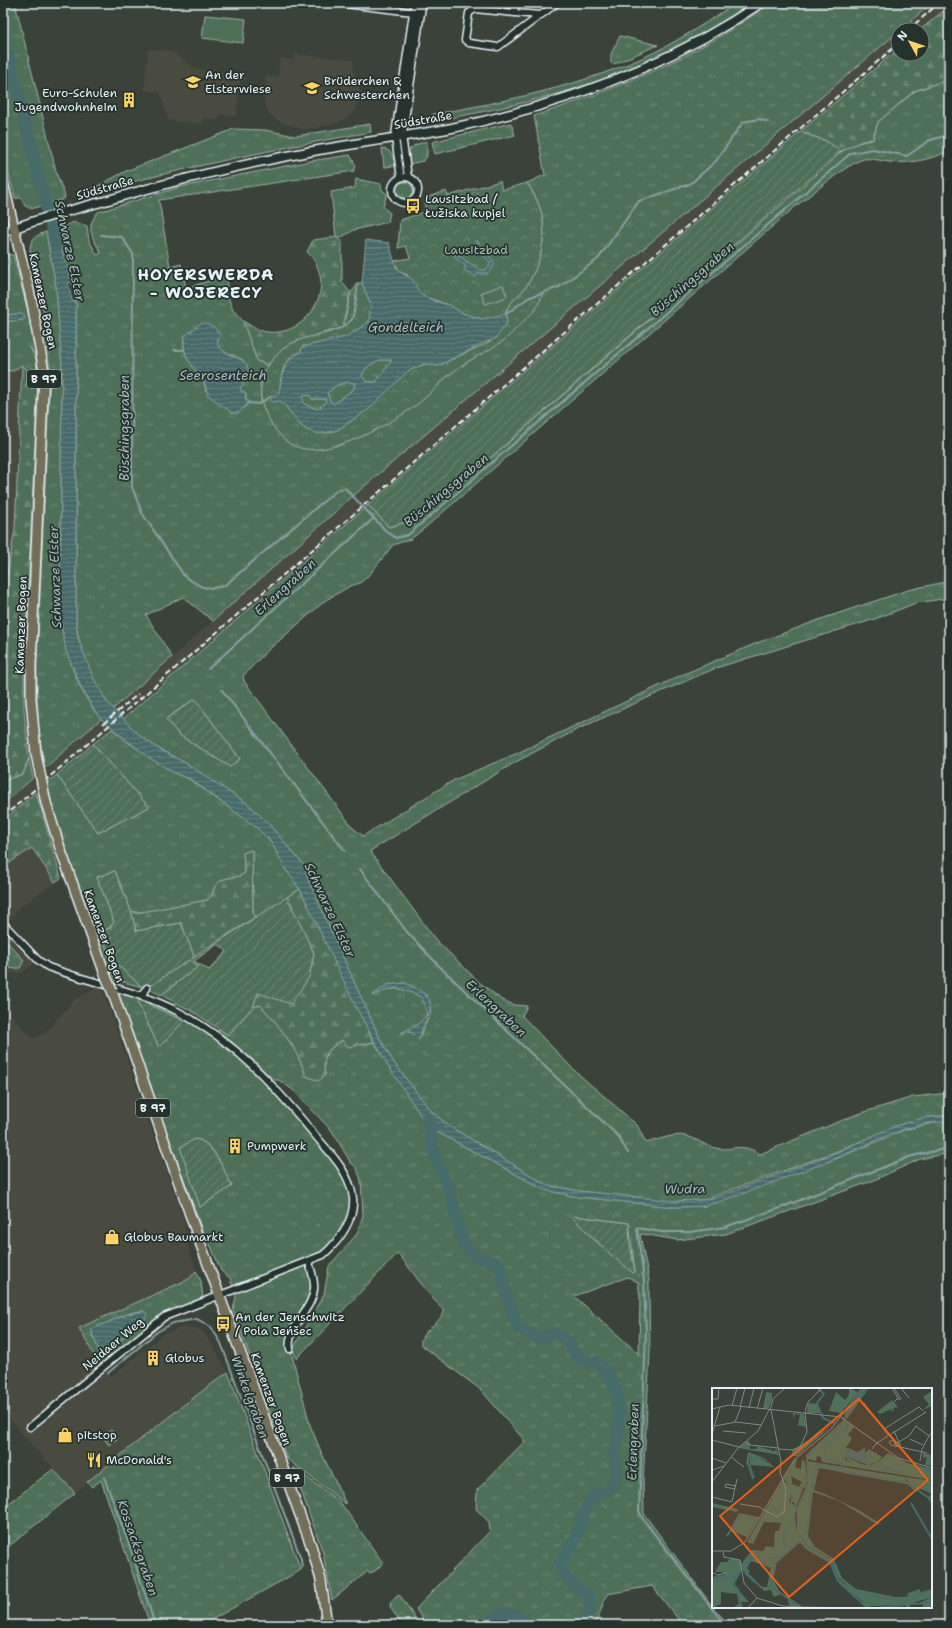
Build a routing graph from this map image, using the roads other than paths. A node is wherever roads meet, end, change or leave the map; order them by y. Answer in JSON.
{"nodes":[{"id":1,"x":342,"y":3,"type":"edge"},
{"id":2,"x":415,"y":3,"type":"edge"},
{"id":3,"x":422,"y":3,"type":"edge"},
{"id":4,"x":514,"y":3,"type":"edge"},
{"id":5,"x":557,"y":3,"type":"edge"},
{"id":6,"x":761,"y":3,"type":"edge"},
{"id":7,"x":413,"y":12,"type":"junction"},
{"id":8,"x":515,"y":14,"type":"junction"},
{"id":9,"x":541,"y":15,"type":"junction"},
{"id":10,"x":398,"y":137,"type":"junction"},
{"id":11,"x":408,"y":177,"type":"junction"},
{"id":12,"x":401,"y":178,"type":"junction"},
{"id":13,"x":3,"y":182,"type":"edge"},
{"id":14,"x":15,"y":228,"type":"junction"},
{"id":15,"x":3,"y":233,"type":"edge"},
{"id":16,"x":3,"y":923,"type":"edge"},
{"id":17,"x":147,"y":988,"type":"dead end"},
{"id":18,"x":141,"y":995,"type":"junction"},
{"id":19,"x":309,"y":1262,"type":"junction"},
{"id":20,"x":220,"y":1294,"type":"junction"},
{"id":21,"x":290,"y":1349,"type":"dead end"},
{"id":22,"x":30,"y":1427,"type":"dead end"},
{"id":23,"x":327,"y":1625,"type":"edge"}],
"edges":[{"from":1,"to":7,"type":"street"},
{"from":2,"to":7,"type":"street"},
{"from":3,"to":10,"type":"street"},
{"from":4,"to":8,"type":"street"},
{"from":5,"to":9,"type":"street"},
{"from":6,"to":10,"type":"main road","name":"Südstraße"},
{"from":7,"to":10,"type":"street"},
{"from":8,"to":9,"type":"street"},
{"from":8,"to":9,"type":"street"},
{"from":10,"to":11,"type":"street"},
{"from":10,"to":12,"type":"street"},
{"from":10,"to":14,"type":"main road","name":"Südstraße"},
{"from":11,"to":12,"type":"street"},
{"from":11,"to":12,"type":"street"},
{"from":13,"to":14,"type":"main road","number":"B 97"},
{"from":14,"to":15,"type":"street"},
{"from":14,"to":20,"type":"main road","name":"Kamenzer Bogen","number":"B 97","bridge":true},
{"from":16,"to":18,"type":"street","name":"Neidaer Weg"},
{"from":17,"to":18,"type":"street"},
{"from":18,"to":19,"type":"street","name":"Neidaer Weg"},
{"from":19,"to":20,"type":"street","name":"Neidaer Weg"},
{"from":19,"to":21,"type":"street"},
{"from":20,"to":22,"type":"street","name":"Neidaer Weg"},
{"from":20,"to":23,"type":"main road","name":"Kamenzer Bogen","number":"B 97"}]}
